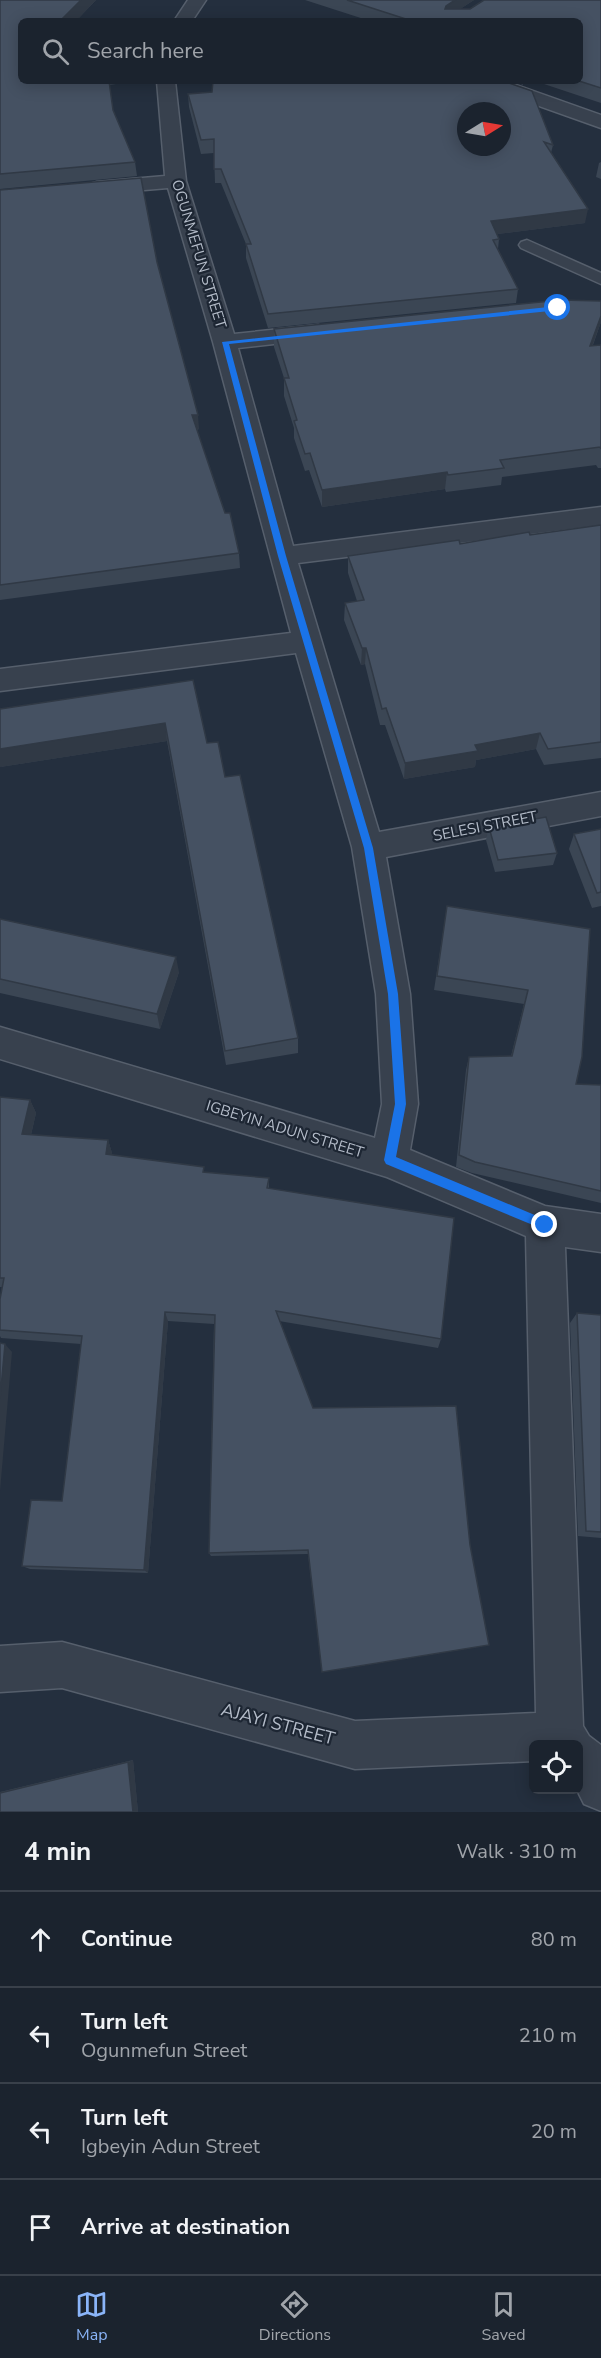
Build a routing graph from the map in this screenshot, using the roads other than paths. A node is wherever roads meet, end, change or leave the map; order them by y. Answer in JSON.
{"nodes":[{"id":1,"x":197,"y":0,"type":"edge"},
{"id":2,"x":185,"y":18,"type":"edge"},
{"id":3,"x":166,"y":84,"type":"edge"},
{"id":4,"x":496,"y":84,"type":"edge"},
{"id":5,"x":601,"y":122,"type":"edge"},
{"id":6,"x":176,"y":181,"type":"junction"},
{"id":7,"x":82,"y":190,"type":"edge"},
{"id":8,"x":527,"y":245,"type":"dead end"},
{"id":9,"x":601,"y":279,"type":"edge"},
{"id":10,"x":344,"y":330,"type":"edge"},
{"id":11,"x":225,"y":342,"type":"junction"},
{"id":12,"x":601,"y":516,"type":"edge"},
{"id":13,"x":282,"y":556,"type":"junction"},
{"id":14,"x":307,"y":641,"type":"junction"},
{"id":15,"x":0,"y":680,"type":"edge"},
{"id":16,"x":601,"y":804,"type":"edge"},
{"id":17,"x":368,"y":848,"type":"junction"},
{"id":18,"x":0,"y":1042,"type":"edge"},
{"id":19,"x":390,"y":1160,"type":"junction"},
{"id":20,"x":545,"y":1225,"type":"junction"},
{"id":21,"x":601,"y":1233,"type":"edge"},
{"id":22,"x":0,"y":1669,"type":"edge"},
{"id":23,"x":569,"y":1740,"type":"edge"},
{"id":24,"x":529,"y":1746,"type":"edge"},
{"id":25,"x":583,"y":1761,"type":"edge"},
{"id":26,"x":601,"y":1787,"type":"edge"}],
"edges":[{"from":1,"to":2,"type":"street"},
{"from":3,"to":6,"type":"street","name":"OGUNMEFUN STREET"},
{"from":4,"to":5,"type":"street"},
{"from":6,"to":7,"type":"street"},
{"from":6,"to":11,"type":"street","name":"OGUNMEFUN STREET"},
{"from":8,"to":9,"type":"lane"},
{"from":10,"to":11,"type":"street"},
{"from":11,"to":13,"type":"street","name":"OGUNMEFUN STREET"},
{"from":12,"to":13,"type":"street"},
{"from":13,"to":14,"type":"street","name":"OGUNMEFUN STREET"},
{"from":14,"to":15,"type":"street"},
{"from":14,"to":17,"type":"street","name":"OGUNMEFUN STREET"},
{"from":16,"to":17,"type":"street","name":"SELESI STREET"},
{"from":17,"to":19,"type":"street","name":"OGUNMEFUN STREET"},
{"from":18,"to":19,"type":"street","name":"IGBEYIN ADUN STREET"},
{"from":19,"to":20,"type":"street","name":"IGBEYIN ADUN STREET"},
{"from":20,"to":21,"type":"street","name":"IGBEYIN ADUN STREET"},
{"from":20,"to":23,"type":"street"},
{"from":22,"to":24,"type":"street","name":"AJAYI STREET"},
{"from":25,"to":26,"type":"street"}]}
